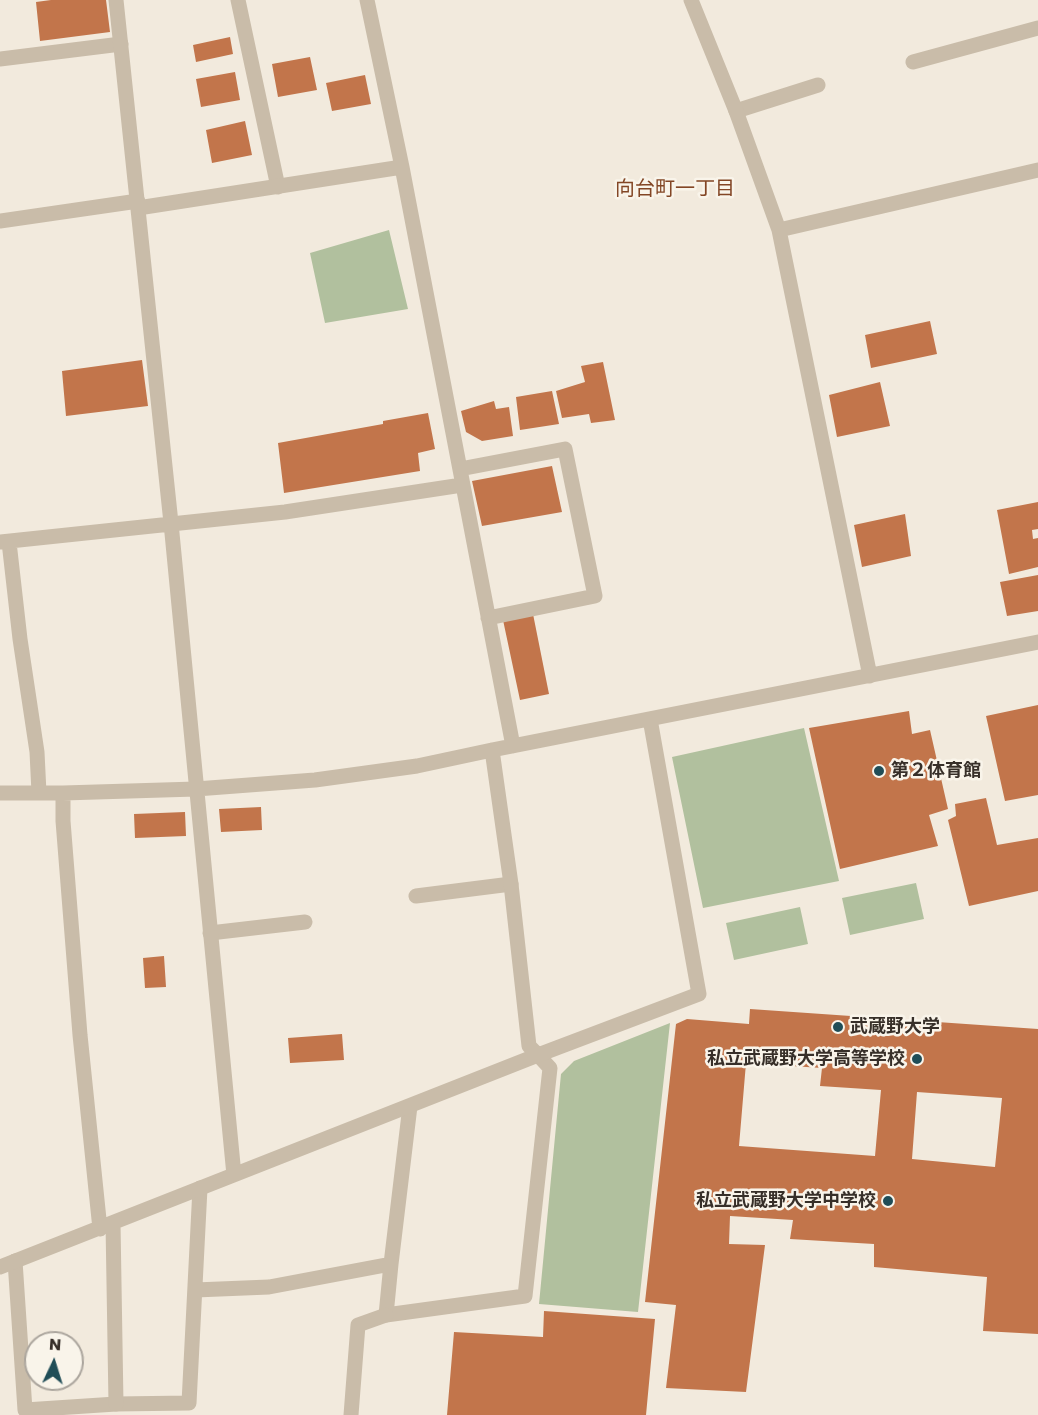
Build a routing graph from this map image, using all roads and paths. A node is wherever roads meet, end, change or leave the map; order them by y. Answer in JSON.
{"nodes":[{"id":1,"x":116,"y":0,"type":"edge"},
{"id":2,"x":238,"y":0,"type":"edge"},
{"id":3,"x":367,"y":0,"type":"edge"},
{"id":4,"x":691,"y":0,"type":"edge"},
{"id":5,"x":1038,"y":28,"type":"edge"},
{"id":6,"x":121,"y":44,"type":"junction"},
{"id":7,"x":0,"y":59,"type":"edge"},
{"id":8,"x":913,"y":62,"type":"dead end"},
{"id":9,"x":818,"y":85,"type":"dead end"},
{"id":10,"x":736,"y":111,"type":"junction"},
{"id":11,"x":402,"y":167,"type":"junction"},
{"id":12,"x":1038,"y":170,"type":"edge"},
{"id":13,"x":278,"y":187,"type":"junction"},
{"id":14,"x":138,"y":204,"type":"junction"},
{"id":15,"x":0,"y":221,"type":"edge"},
{"id":16,"x":780,"y":230,"type":"junction"},
{"id":17,"x":460,"y":469,"type":"junction"},
{"id":18,"x":462,"y":485,"type":"junction"},
{"id":19,"x":171,"y":523,"type":"junction"},
{"id":20,"x":4,"y":542,"type":"edge"},
{"id":21,"x":488,"y":618,"type":"junction"},
{"id":22,"x":1038,"y":642,"type":"edge"},
{"id":23,"x":870,"y":676,"type":"junction"},
{"id":24,"x":650,"y":719,"type":"junction"},
{"id":25,"x":513,"y":746,"type":"junction"},
{"id":26,"x":492,"y":750,"type":"junction"},
{"id":27,"x":196,"y":789,"type":"junction"},
{"id":28,"x":0,"y":793,"type":"edge"},
{"id":29,"x":39,"y":793,"type":"junction"},
{"id":30,"x":63,"y":793,"type":"junction"},
{"id":31,"x":511,"y":884,"type":"junction"},
{"id":32,"x":416,"y":896,"type":"dead end"},
{"id":33,"x":305,"y":922,"type":"dead end"},
{"id":34,"x":210,"y":933,"type":"junction"},
{"id":35,"x":538,"y":1056,"type":"junction"},
{"id":36,"x":410,"y":1106,"type":"junction"},
{"id":37,"x":234,"y":1175,"type":"junction"},
{"id":38,"x":200,"y":1188,"type":"junction"},
{"id":39,"x":106,"y":1226,"type":"junction"},
{"id":40,"x":15,"y":1261,"type":"junction"},
{"id":41,"x":391,"y":1264,"type":"junction"},
{"id":42,"x":0,"y":1267,"type":"edge"},
{"id":43,"x":195,"y":1290,"type":"junction"},
{"id":44,"x":386,"y":1315,"type":"junction"},
{"id":45,"x":116,"y":1409,"type":"edge"},
{"id":46,"x":351,"y":1415,"type":"edge"}],
"edges":[{"from":1,"to":6,"type":"street"},
{"from":2,"to":13,"type":"street"},
{"from":3,"to":11,"type":"street"},
{"from":4,"to":10,"type":"street"},
{"from":5,"to":8,"type":"street"},
{"from":6,"to":7,"type":"street"},
{"from":6,"to":14,"type":"street"},
{"from":9,"to":10,"type":"street"},
{"from":10,"to":16,"type":"street"},
{"from":11,"to":13,"type":"street"},
{"from":11,"to":17,"type":"street"},
{"from":12,"to":16,"type":"street"},
{"from":13,"to":14,"type":"street"},
{"from":14,"to":15,"type":"street"},
{"from":14,"to":19,"type":"street"},
{"from":16,"to":23,"type":"street"},
{"from":17,"to":18,"type":"street"},
{"from":17,"to":21,"type":"street"},
{"from":18,"to":19,"type":"street"},
{"from":18,"to":21,"type":"street"},
{"from":19,"to":20,"type":"street"},
{"from":19,"to":27,"type":"street"},
{"from":20,"to":29,"type":"street"},
{"from":21,"to":25,"type":"street"},
{"from":22,"to":23,"type":"street"},
{"from":23,"to":24,"type":"street"},
{"from":24,"to":25,"type":"street"},
{"from":24,"to":35,"type":"street"},
{"from":25,"to":26,"type":"street"},
{"from":26,"to":27,"type":"street"},
{"from":26,"to":31,"type":"street"},
{"from":27,"to":30,"type":"street"},
{"from":27,"to":34,"type":"street"},
{"from":28,"to":29,"type":"street"},
{"from":29,"to":30,"type":"street"},
{"from":30,"to":39,"type":"street"},
{"from":31,"to":32,"type":"street"},
{"from":31,"to":35,"type":"street"},
{"from":33,"to":34,"type":"street"},
{"from":34,"to":37,"type":"street"},
{"from":35,"to":36,"type":"street"},
{"from":35,"to":44,"type":"street"},
{"from":36,"to":37,"type":"street"},
{"from":36,"to":41,"type":"street"},
{"from":37,"to":38,"type":"street"},
{"from":38,"to":39,"type":"street"},
{"from":38,"to":43,"type":"street"},
{"from":39,"to":40,"type":"street"},
{"from":39,"to":45,"type":"street"},
{"from":40,"to":42,"type":"street"},
{"from":40,"to":45,"type":"street"},
{"from":41,"to":43,"type":"street"},
{"from":41,"to":44,"type":"street"},
{"from":43,"to":45,"type":"street"},
{"from":44,"to":46,"type":"street"}]}
